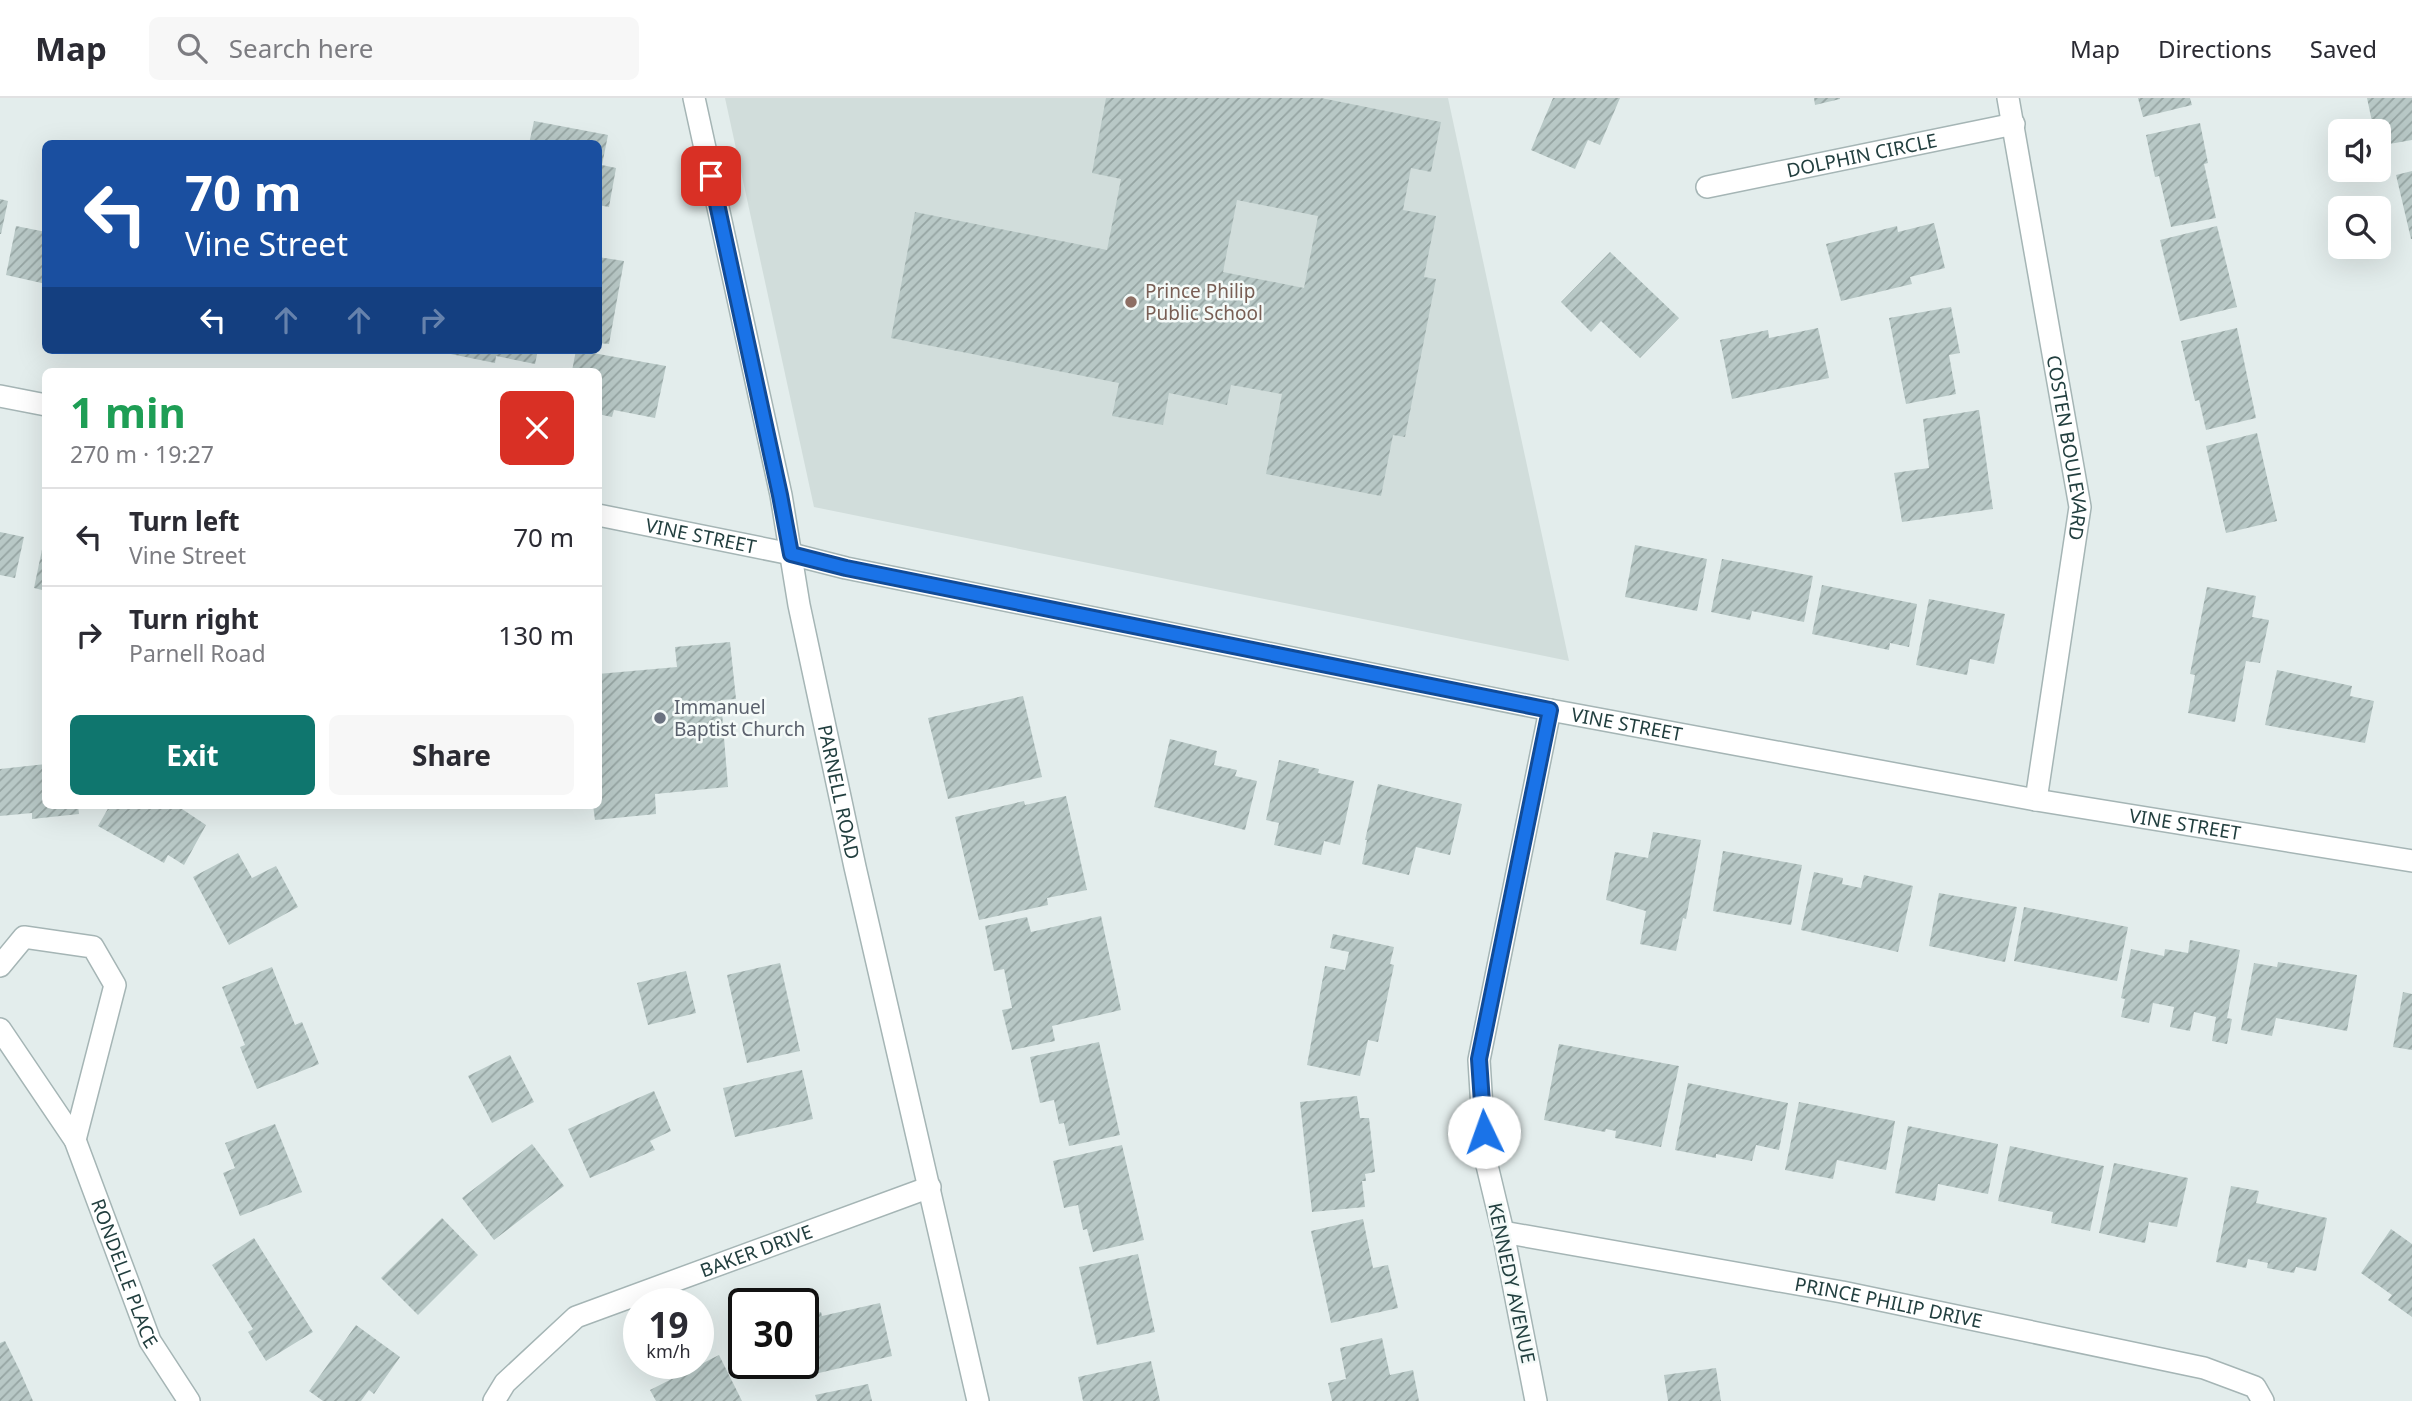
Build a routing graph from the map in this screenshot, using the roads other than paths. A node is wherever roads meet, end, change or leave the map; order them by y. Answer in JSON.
{"nodes":[{"id":1,"x":694,"y":98,"type":"edge"},
{"id":2,"x":2008,"y":98,"type":"edge"},
{"id":3,"x":2014,"y":124,"type":"junction"},
{"id":4,"x":1707,"y":187,"type":"dead end"},
{"id":5,"x":0,"y":396,"type":"edge"},
{"id":6,"x":42,"y":404,"type":"edge"},
{"id":7,"x":602,"y":516,"type":"edge"},
{"id":8,"x":791,"y":554,"type":"junction"},
{"id":9,"x":1550,"y":710,"type":"junction"},
{"id":10,"x":2036,"y":800,"type":"junction"},
{"id":11,"x":2412,"y":861,"type":"edge"},
{"id":12,"x":0,"y":966,"type":"edge"},
{"id":13,"x":0,"y":1029,"type":"edge"},
{"id":14,"x":75,"y":1140,"type":"junction"},
{"id":15,"x":930,"y":1187,"type":"junction"},
{"id":16,"x":1503,"y":1232,"type":"junction"},
{"id":17,"x":189,"y":1401,"type":"edge"},
{"id":18,"x":494,"y":1401,"type":"edge"},
{"id":19,"x":978,"y":1401,"type":"edge"},
{"id":20,"x":1536,"y":1401,"type":"edge"},
{"id":21,"x":2263,"y":1401,"type":"edge"}],
"edges":[{"from":1,"to":8,"type":"street","name":"PARNELL ROAD"},
{"from":2,"to":3,"type":"street","name":"COSTEN BOULEVARD"},
{"from":3,"to":4,"type":"street","name":"DOLPHIN CIRCLE"},
{"from":3,"to":10,"type":"street","name":"COSTEN BOULEVARD"},
{"from":5,"to":6,"type":"street"},
{"from":7,"to":8,"type":"street","name":"VINE STREET"},
{"from":8,"to":9,"type":"street","name":"VINE STREET"},
{"from":8,"to":15,"type":"street","name":"PARNELL ROAD"},
{"from":9,"to":10,"type":"street","name":"VINE STREET"},
{"from":9,"to":16,"type":"street","name":"KENNEDY AVENUE"},
{"from":10,"to":11,"type":"street","name":"VINE STREET"},
{"from":12,"to":14,"type":"street"},
{"from":13,"to":14,"type":"street","name":"RONDELLE PLACE"},
{"from":14,"to":17,"type":"street","name":"RONDELLE PLACE"},
{"from":15,"to":18,"type":"street","name":"BAKER DRIVE"},
{"from":15,"to":19,"type":"street","name":"PARNELL ROAD"},
{"from":16,"to":20,"type":"street","name":"KENNEDY AVENUE"},
{"from":16,"to":21,"type":"street","name":"PRINCE PHILIP DRIVE"}]}
